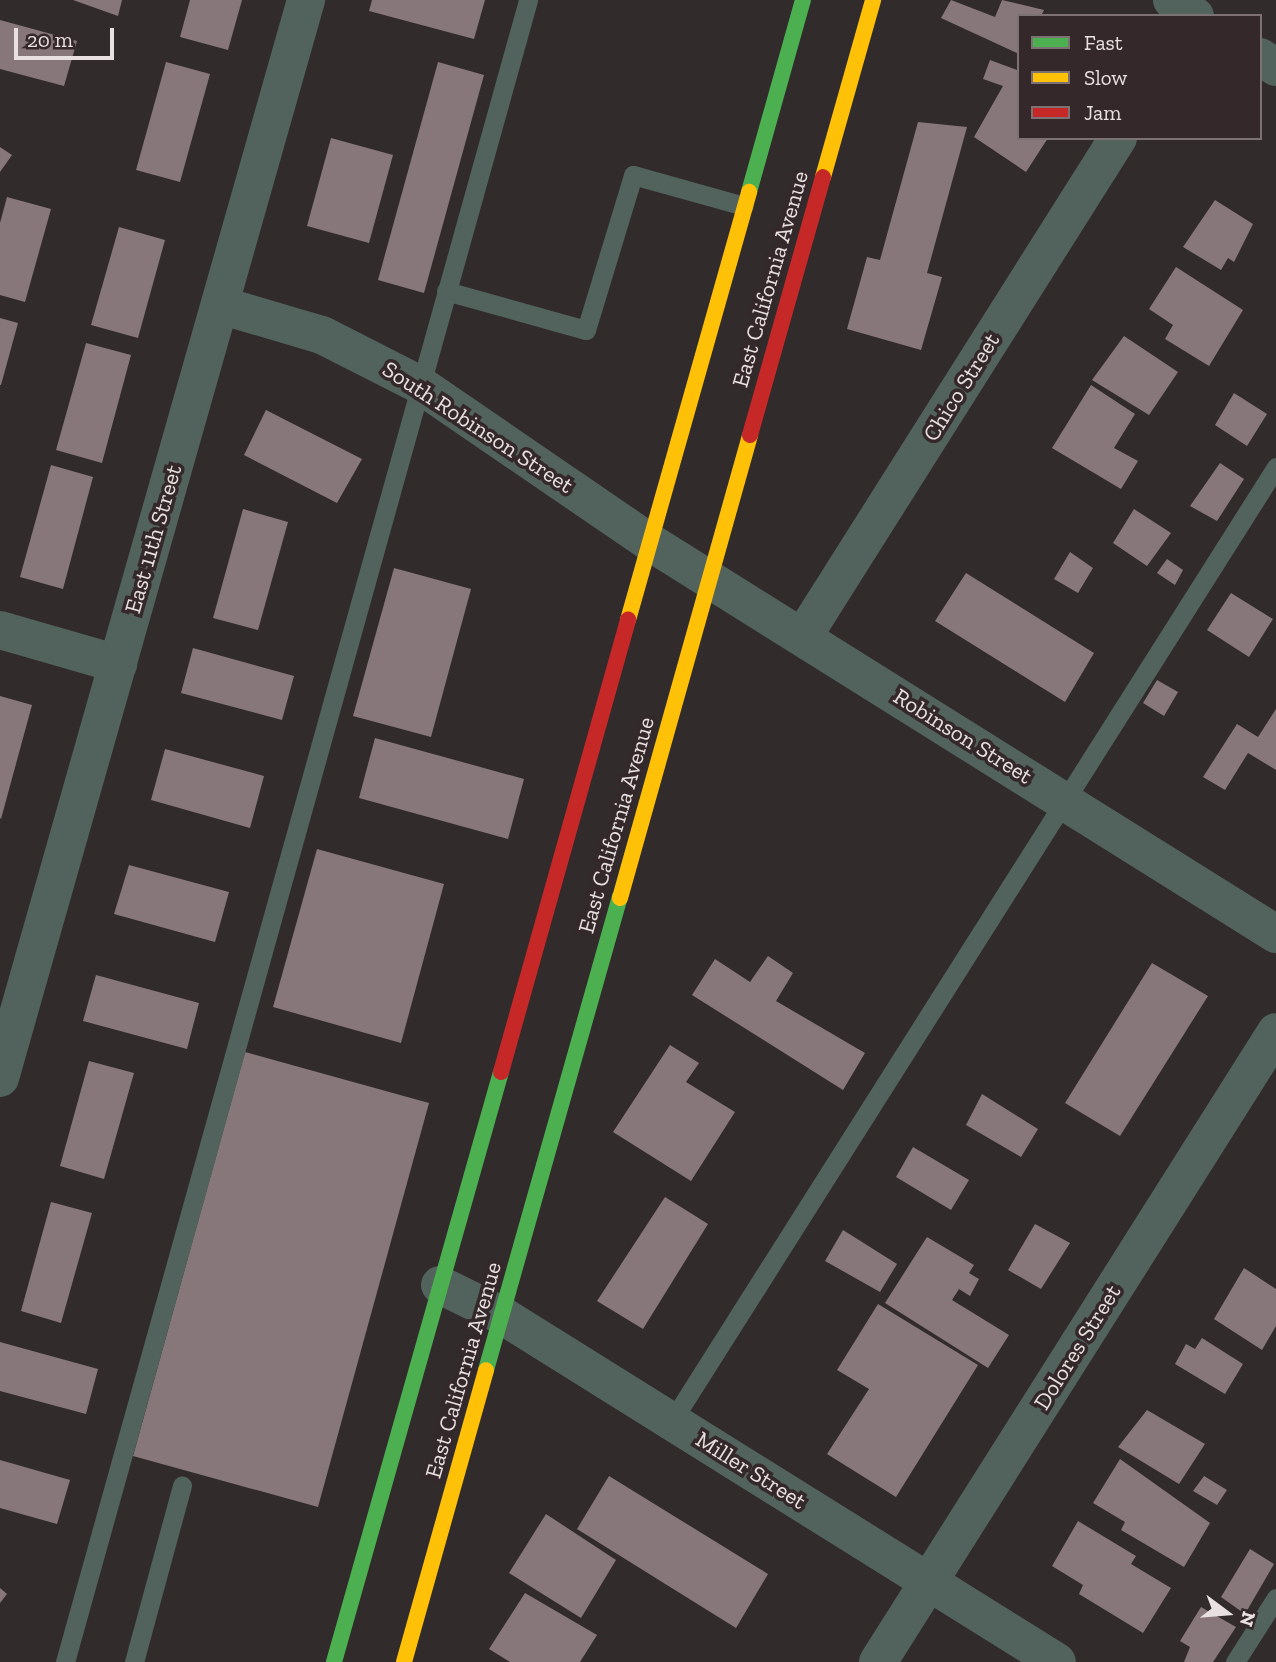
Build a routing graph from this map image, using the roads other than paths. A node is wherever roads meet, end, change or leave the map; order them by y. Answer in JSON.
{"nodes":[{"id":1,"x":306,"y":0,"type":"edge"},
{"id":2,"x":528,"y":0,"type":"edge"},
{"id":3,"x":803,"y":0,"type":"edge"},
{"id":4,"x":873,"y":0,"type":"edge"},
{"id":5,"x":1172,"y":0,"type":"edge"},
{"id":6,"x":1192,"y":14,"type":"edge"},
{"id":7,"x":1117,"y":140,"type":"edge"},
{"id":8,"x":744,"y":206,"type":"junction"},
{"id":9,"x":446,"y":291,"type":"junction"},
{"id":10,"x":220,"y":305,"type":"junction"},
{"id":11,"x":420,"y":385,"type":"junction"},
{"id":12,"x":1276,"y":467,"type":"edge"},
{"id":13,"x":648,"y":541,"type":"junction"},
{"id":14,"x":710,"y":574,"type":"junction"},
{"id":15,"x":0,"y":630,"type":"edge"},
{"id":16,"x":804,"y":635,"type":"junction"},
{"id":17,"x":118,"y":664,"type":"junction"},
{"id":18,"x":1064,"y":800,"type":"junction"},
{"id":19,"x":1276,"y":934,"type":"edge"},
{"id":20,"x":1276,"y":1032,"type":"edge"},
{"id":21,"x":0,"y":1078,"type":"edge"},
{"id":22,"x":440,"y":1284,"type":"junction"},
{"id":23,"x":503,"y":1316,"type":"junction"},
{"id":24,"x":672,"y":1421,"type":"junction"},
{"id":25,"x":182,"y":1485,"type":"dead end"},
{"id":26,"x":928,"y":1581,"type":"junction"},
{"id":27,"x":1276,"y":1598,"type":"edge"},
{"id":28,"x":65,"y":1662,"type":"edge"},
{"id":29,"x":134,"y":1662,"type":"edge"},
{"id":30,"x":334,"y":1662,"type":"edge"},
{"id":31,"x":404,"y":1662,"type":"edge"},
{"id":32,"x":878,"y":1662,"type":"edge"},
{"id":33,"x":1057,"y":1662,"type":"edge"},
{"id":34,"x":1235,"y":1662,"type":"edge"}],
"edges":[{"from":1,"to":10,"type":"street","name":"East 11th Street"},
{"from":2,"to":9,"type":"lane"},
{"from":3,"to":8,"type":"main road","name":"East California Avenue"},
{"from":4,"to":14,"type":"main road","name":"East California Avenue"},
{"from":5,"to":6,"type":"street"},
{"from":7,"to":16,"type":"street","name":"Chico Street"},
{"from":8,"to":9,"type":"lane"},
{"from":8,"to":13,"type":"main road","name":"East California Avenue"},
{"from":9,"to":11,"type":"lane"},
{"from":10,"to":11,"type":"street","name":"South Robinson Street"},
{"from":10,"to":17,"type":"street","name":"East 11th Street"},
{"from":11,"to":13,"type":"street","name":"South Robinson Street"},
{"from":11,"to":28,"type":"lane"},
{"from":12,"to":18,"type":"lane"},
{"from":13,"to":14,"type":"street","name":"Robinson Street"},
{"from":13,"to":22,"type":"main road","name":"East California Avenue"},
{"from":14,"to":16,"type":"street","name":"Robinson Street"},
{"from":14,"to":23,"type":"main road","name":"East California Avenue"},
{"from":15,"to":17,"type":"street"},
{"from":16,"to":18,"type":"street","name":"Robinson Street"},
{"from":17,"to":21,"type":"street","name":"East 11th Street"},
{"from":18,"to":19,"type":"street","name":"Robinson Street"},
{"from":18,"to":24,"type":"lane"},
{"from":20,"to":26,"type":"street","name":"Dolores Street"},
{"from":22,"to":23,"type":"street","name":"Miller Street"},
{"from":22,"to":30,"type":"main road","name":"East California Avenue"},
{"from":23,"to":24,"type":"street","name":"Miller Street"},
{"from":23,"to":31,"type":"main road","name":"East California Avenue"},
{"from":24,"to":26,"type":"street","name":"Miller Street"},
{"from":25,"to":29,"type":"lane"},
{"from":26,"to":32,"type":"street","name":"Dolores Street"},
{"from":26,"to":33,"type":"street","name":"Miller Street"},
{"from":27,"to":34,"type":"lane"}]}
